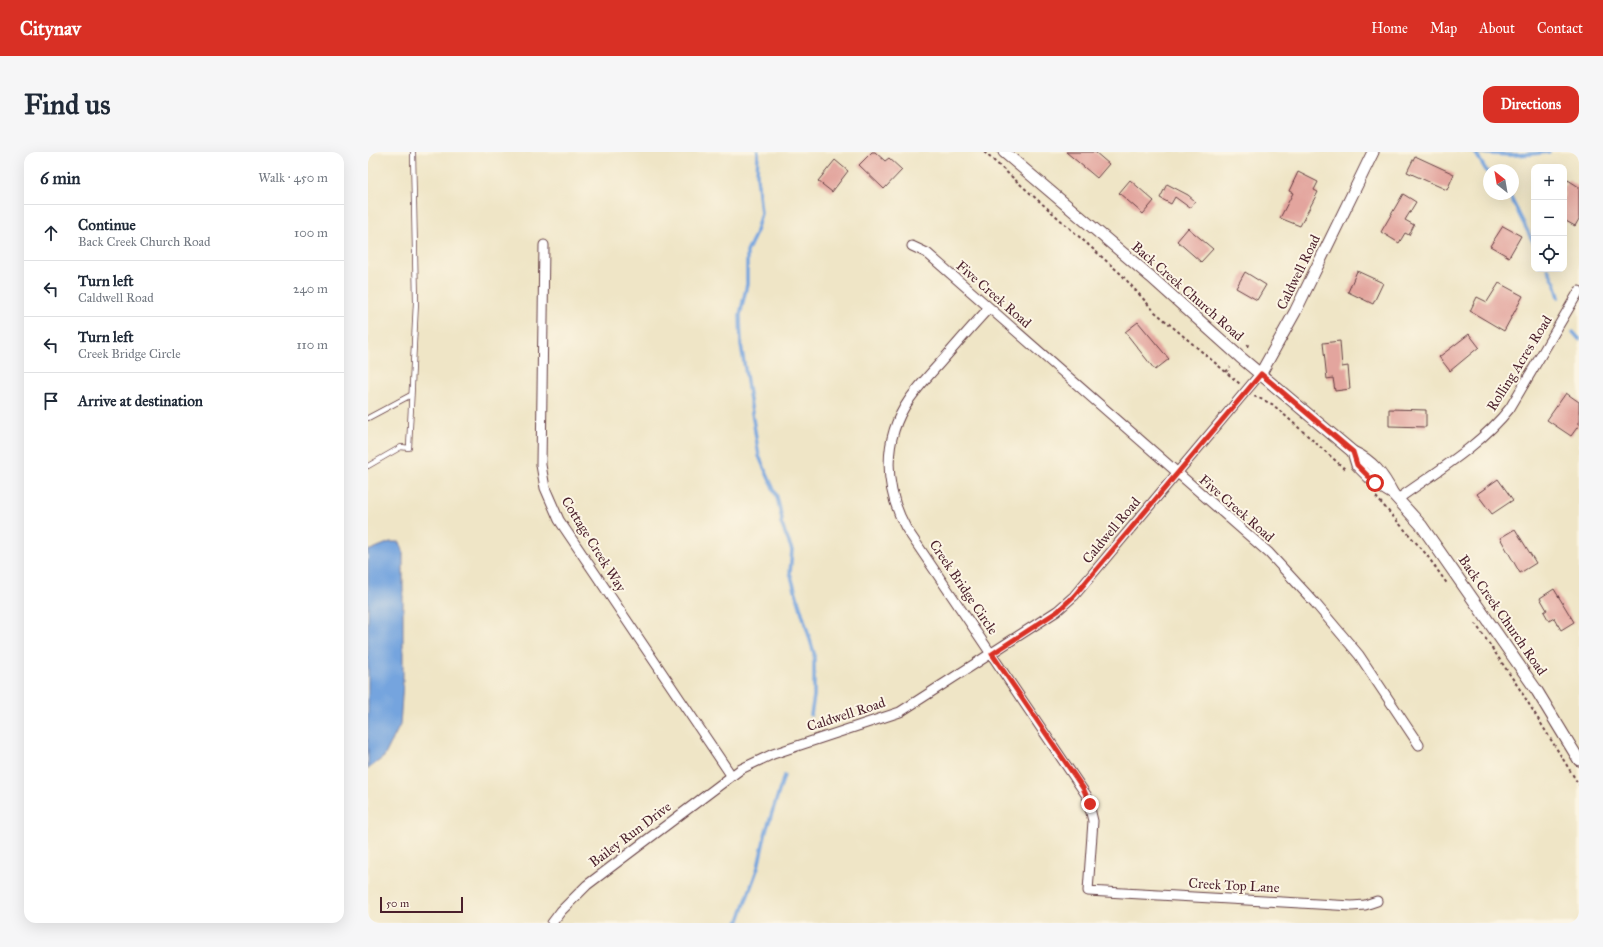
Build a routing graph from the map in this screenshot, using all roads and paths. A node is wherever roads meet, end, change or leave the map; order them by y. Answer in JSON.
{"nodes":[{"id":1,"x":413,"y":152,"type":"edge"},
{"id":2,"x":984,"y":152,"type":"edge"},
{"id":3,"x":1004,"y":152,"type":"edge"},
{"id":4,"x":1373,"y":152,"type":"edge"},
{"id":5,"x":544,"y":245,"type":"dead end"},
{"id":6,"x":912,"y":246,"type":"dead end"},
{"id":7,"x":1579,"y":291,"type":"edge"},
{"id":8,"x":989,"y":308,"type":"junction"},
{"id":9,"x":1249,"y":342,"type":"dead end"},
{"id":10,"x":1247,"y":347,"type":"dead end"},
{"id":11,"x":1230,"y":367,"type":"dead end"},
{"id":12,"x":1226,"y":372,"type":"junction"},
{"id":13,"x":1261,"y":374,"type":"junction"},
{"id":14,"x":1236,"y":380,"type":"dead end"},
{"id":15,"x":1252,"y":394,"type":"dead end"},
{"id":16,"x":411,"y":395,"type":"junction"},
{"id":17,"x":368,"y":418,"type":"edge"},
{"id":18,"x":368,"y":466,"type":"edge"},
{"id":19,"x":1347,"y":470,"type":"dead end"},
{"id":20,"x":1177,"y":474,"type":"junction"},
{"id":21,"x":1373,"y":495,"type":"dead end"},
{"id":22,"x":1396,"y":497,"type":"junction"},
{"id":23,"x":1452,"y":590,"type":"dead end"},
{"id":24,"x":1474,"y":623,"type":"dead end"},
{"id":25,"x":992,"y":654,"type":"junction"},
{"id":26,"x":1420,"y":745,"type":"dead end"},
{"id":27,"x":1579,"y":760,"type":"edge"},
{"id":28,"x":731,"y":775,"type":"junction"},
{"id":29,"x":1579,"y":785,"type":"edge"},
{"id":30,"x":1088,"y":891,"type":"joint"},
{"id":31,"x":1377,"y":901,"type":"dead end"},
{"id":32,"x":552,"y":923,"type":"edge"}],
"edges":[{"from":1,"to":16,"type":"lane"},
{"from":2,"to":12,"type":"path"},
{"from":3,"to":13,"type":"street","name":"Back Creek Church Road"},
{"from":4,"to":13,"type":"street","name":"Caldwell Road"},
{"from":5,"to":28,"type":"street","name":"Cottage Creek Way"},
{"from":6,"to":8,"type":"street","name":"Five Creek Road"},
{"from":7,"to":22,"type":"street","name":"Rolling Acres Road"},
{"from":8,"to":20,"type":"street","name":"Five Creek Road"},
{"from":8,"to":25,"type":"street","name":"Creek Bridge Circle"},
{"from":9,"to":10,"type":"path"},
{"from":11,"to":12,"type":"path"},
{"from":12,"to":14,"type":"path"},
{"from":13,"to":20,"type":"street","name":"Caldwell Road"},
{"from":13,"to":22,"type":"street","name":"Back Creek Church Road"},
{"from":15,"to":19,"type":"path"},
{"from":16,"to":17,"type":"lane"},
{"from":16,"to":18,"type":"lane"},
{"from":20,"to":25,"type":"street","name":"Caldwell Road"},
{"from":20,"to":26,"type":"street","name":"Five Creek Road"},
{"from":21,"to":23,"type":"path"},
{"from":22,"to":27,"type":"street","name":"Back Creek Church Road"},
{"from":24,"to":29,"type":"path"},
{"from":25,"to":28,"type":"street","name":"Caldwell Road"},
{"from":25,"to":30,"type":"street","name":"Creek Bridge Circle"},
{"from":28,"to":32,"type":"street","name":"Bailey Run Drive"},
{"from":30,"to":31,"type":"street","name":"Creek Top Lane"}]}
